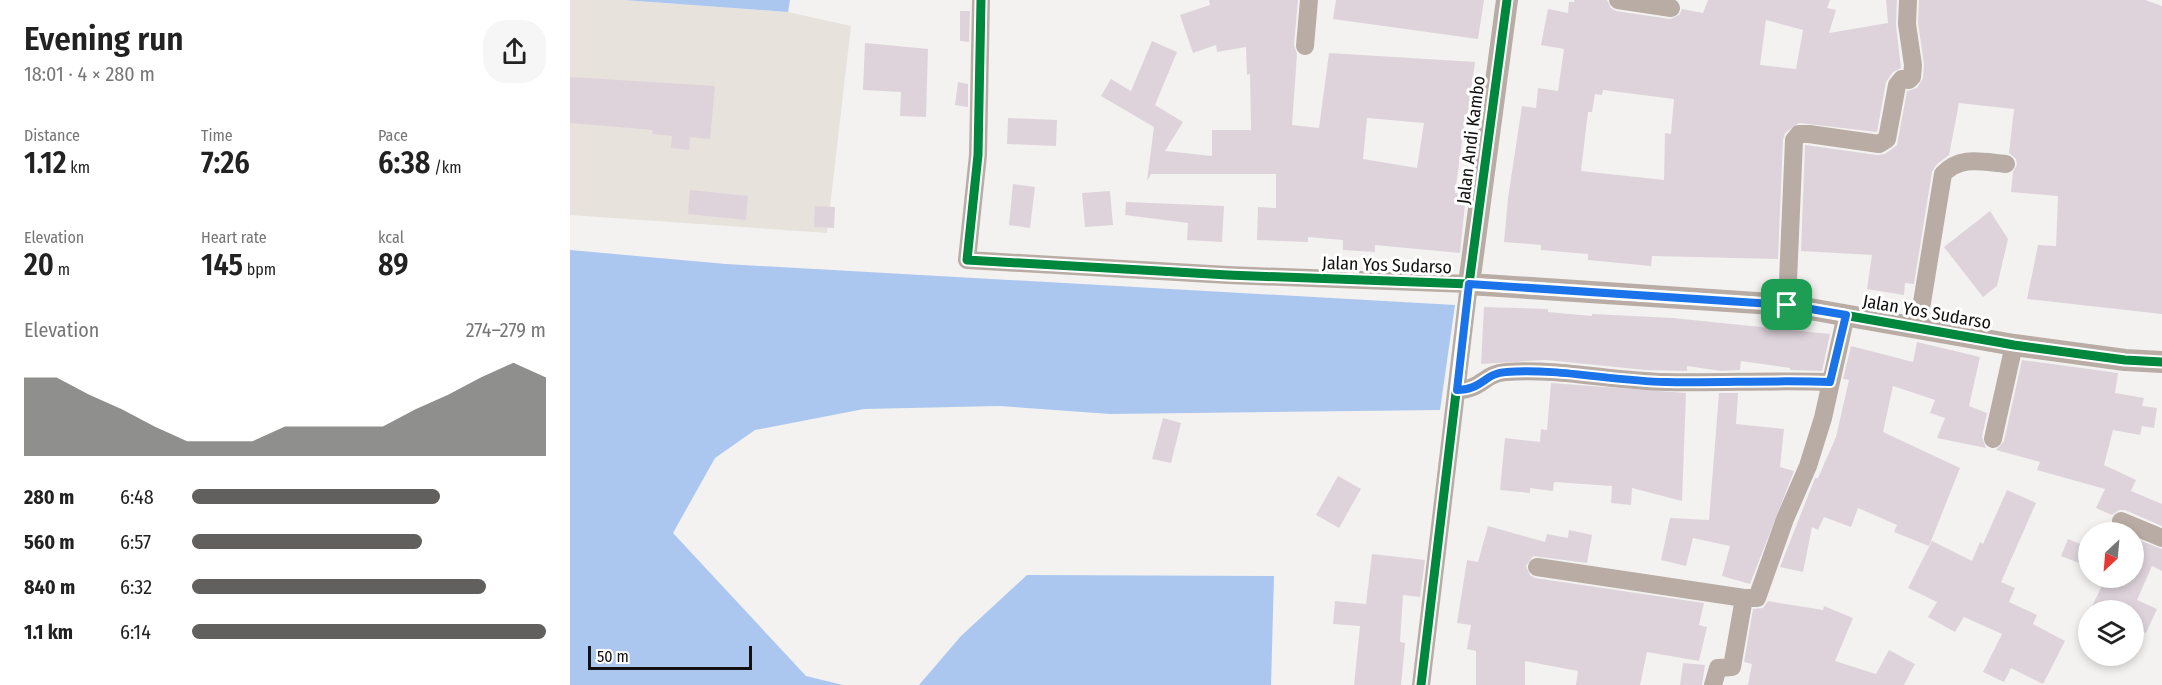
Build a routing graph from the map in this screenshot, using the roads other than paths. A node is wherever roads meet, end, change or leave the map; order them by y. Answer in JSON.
{"nodes":[{"id":1,"x":981,"y":0,"type":"edge"},
{"id":2,"x":1309,"y":0,"type":"edge"},
{"id":3,"x":1507,"y":0,"type":"edge"},
{"id":4,"x":1618,"y":0,"type":"edge"},
{"id":5,"x":1908,"y":0,"type":"edge"},
{"id":6,"x":1671,"y":8,"type":"dead end"},
{"id":7,"x":1305,"y":46,"type":"dead end"},
{"id":8,"x":2006,"y":164,"type":"dead end"},
{"id":9,"x":1469,"y":284,"type":"junction"},
{"id":10,"x":1787,"y":305,"type":"junction"},
{"id":11,"x":1846,"y":315,"type":"junction"},
{"id":12,"x":1918,"y":327,"type":"junction"},
{"id":13,"x":2014,"y":345,"type":"junction"},
{"id":14,"x":2162,"y":362,"type":"edge"},
{"id":15,"x":1830,"y":382,"type":"junction"},
{"id":16,"x":1457,"y":390,"type":"junction"},
{"id":17,"x":1993,"y":439,"type":"dead end"},
{"id":18,"x":2121,"y":521,"type":"dead end"},
{"id":19,"x":2162,"y":538,"type":"edge"},
{"id":20,"x":1537,"y":567,"type":"dead end"},
{"id":21,"x":1744,"y":598,"type":"junction"},
{"id":22,"x":1421,"y":685,"type":"edge"},
{"id":23,"x":1713,"y":685,"type":"edge"}],
"edges":[{"from":1,"to":9,"type":"street","name":"Jalan Yos Sudarso"},
{"from":2,"to":7,"type":"street"},
{"from":3,"to":9,"type":"street","name":"Jalan Andi Kambo"},
{"from":4,"to":6,"type":"street"},
{"from":5,"to":10,"type":"street"},
{"from":8,"to":12,"type":"street"},
{"from":9,"to":10,"type":"street","name":"Jalan Yos Sudarso"},
{"from":9,"to":16,"type":"street"},
{"from":10,"to":11,"type":"street","name":"Jalan Yos Sudarso"},
{"from":11,"to":12,"type":"street","name":"Jalan Yos Sudarso"},
{"from":11,"to":15,"type":"street"},
{"from":12,"to":13,"type":"street","name":"Jalan Yos Sudarso"},
{"from":13,"to":14,"type":"street","name":"Jalan Yos Sudarso"},
{"from":13,"to":17,"type":"street"},
{"from":15,"to":16,"type":"street"},
{"from":15,"to":21,"type":"street"},
{"from":16,"to":22,"type":"street"},
{"from":18,"to":19,"type":"street"},
{"from":20,"to":21,"type":"street"},
{"from":21,"to":23,"type":"street"}]}
